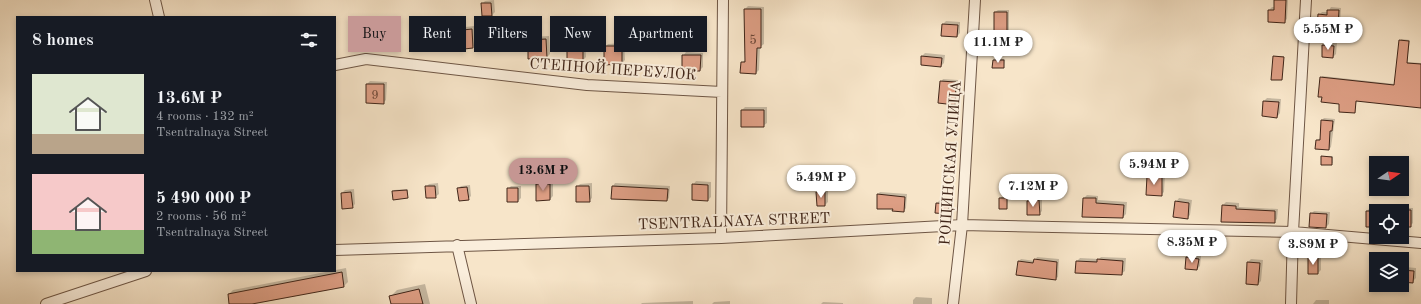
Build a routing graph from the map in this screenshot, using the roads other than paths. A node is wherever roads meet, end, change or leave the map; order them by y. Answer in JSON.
{"nodes":[{"id":1,"x":155,"y":0,"type":"edge"},
{"id":2,"x":723,"y":0,"type":"edge"},
{"id":3,"x":975,"y":0,"type":"edge"},
{"id":4,"x":1306,"y":0,"type":"edge"},
{"id":5,"x":159,"y":16,"type":"edge"},
{"id":6,"x":336,"y":65,"type":"edge"},
{"id":7,"x":722,"y":92,"type":"junction"},
{"id":8,"x":962,"y":225,"type":"junction"},
{"id":9,"x":1293,"y":232,"type":"junction"},
{"id":10,"x":721,"y":238,"type":"junction"},
{"id":11,"x":1421,"y":243,"type":"edge"},
{"id":12,"x":457,"y":245,"type":"junction"},
{"id":13,"x":336,"y":250,"type":"edge"},
{"id":14,"x":143,"y":272,"type":"edge"},
{"id":15,"x":46,"y":304,"type":"edge"},
{"id":16,"x":471,"y":304,"type":"edge"},
{"id":17,"x":953,"y":304,"type":"edge"},
{"id":18,"x":1290,"y":304,"type":"edge"}],
"edges":[{"from":1,"to":5,"type":"street"},
{"from":2,"to":7,"type":"street"},
{"from":3,"to":8,"type":"street","name":"РОЩИНСКАЯ УЛИЦА"},
{"from":4,"to":9,"type":"street"},
{"from":6,"to":7,"type":"street","name":"СТЕПНОЙ ПЕРЕУЛОК"},
{"from":7,"to":10,"type":"street"},
{"from":8,"to":9,"type":"street","name":"TSENTRALNAYA STREET"},
{"from":8,"to":10,"type":"street","name":"TSENTRALNAYA STREET"},
{"from":8,"to":17,"type":"street","name":"РОЩИНСКАЯ УЛИЦА"},
{"from":9,"to":11,"type":"street","name":"TSENTRALNAYA STREET"},
{"from":9,"to":18,"type":"street"},
{"from":10,"to":12,"type":"street","name":"TSENTRALNAYA STREET"},
{"from":12,"to":13,"type":"street","name":"TSENTRALNAYA STREET"},
{"from":12,"to":16,"type":"street"},
{"from":14,"to":15,"type":"street"}]}
